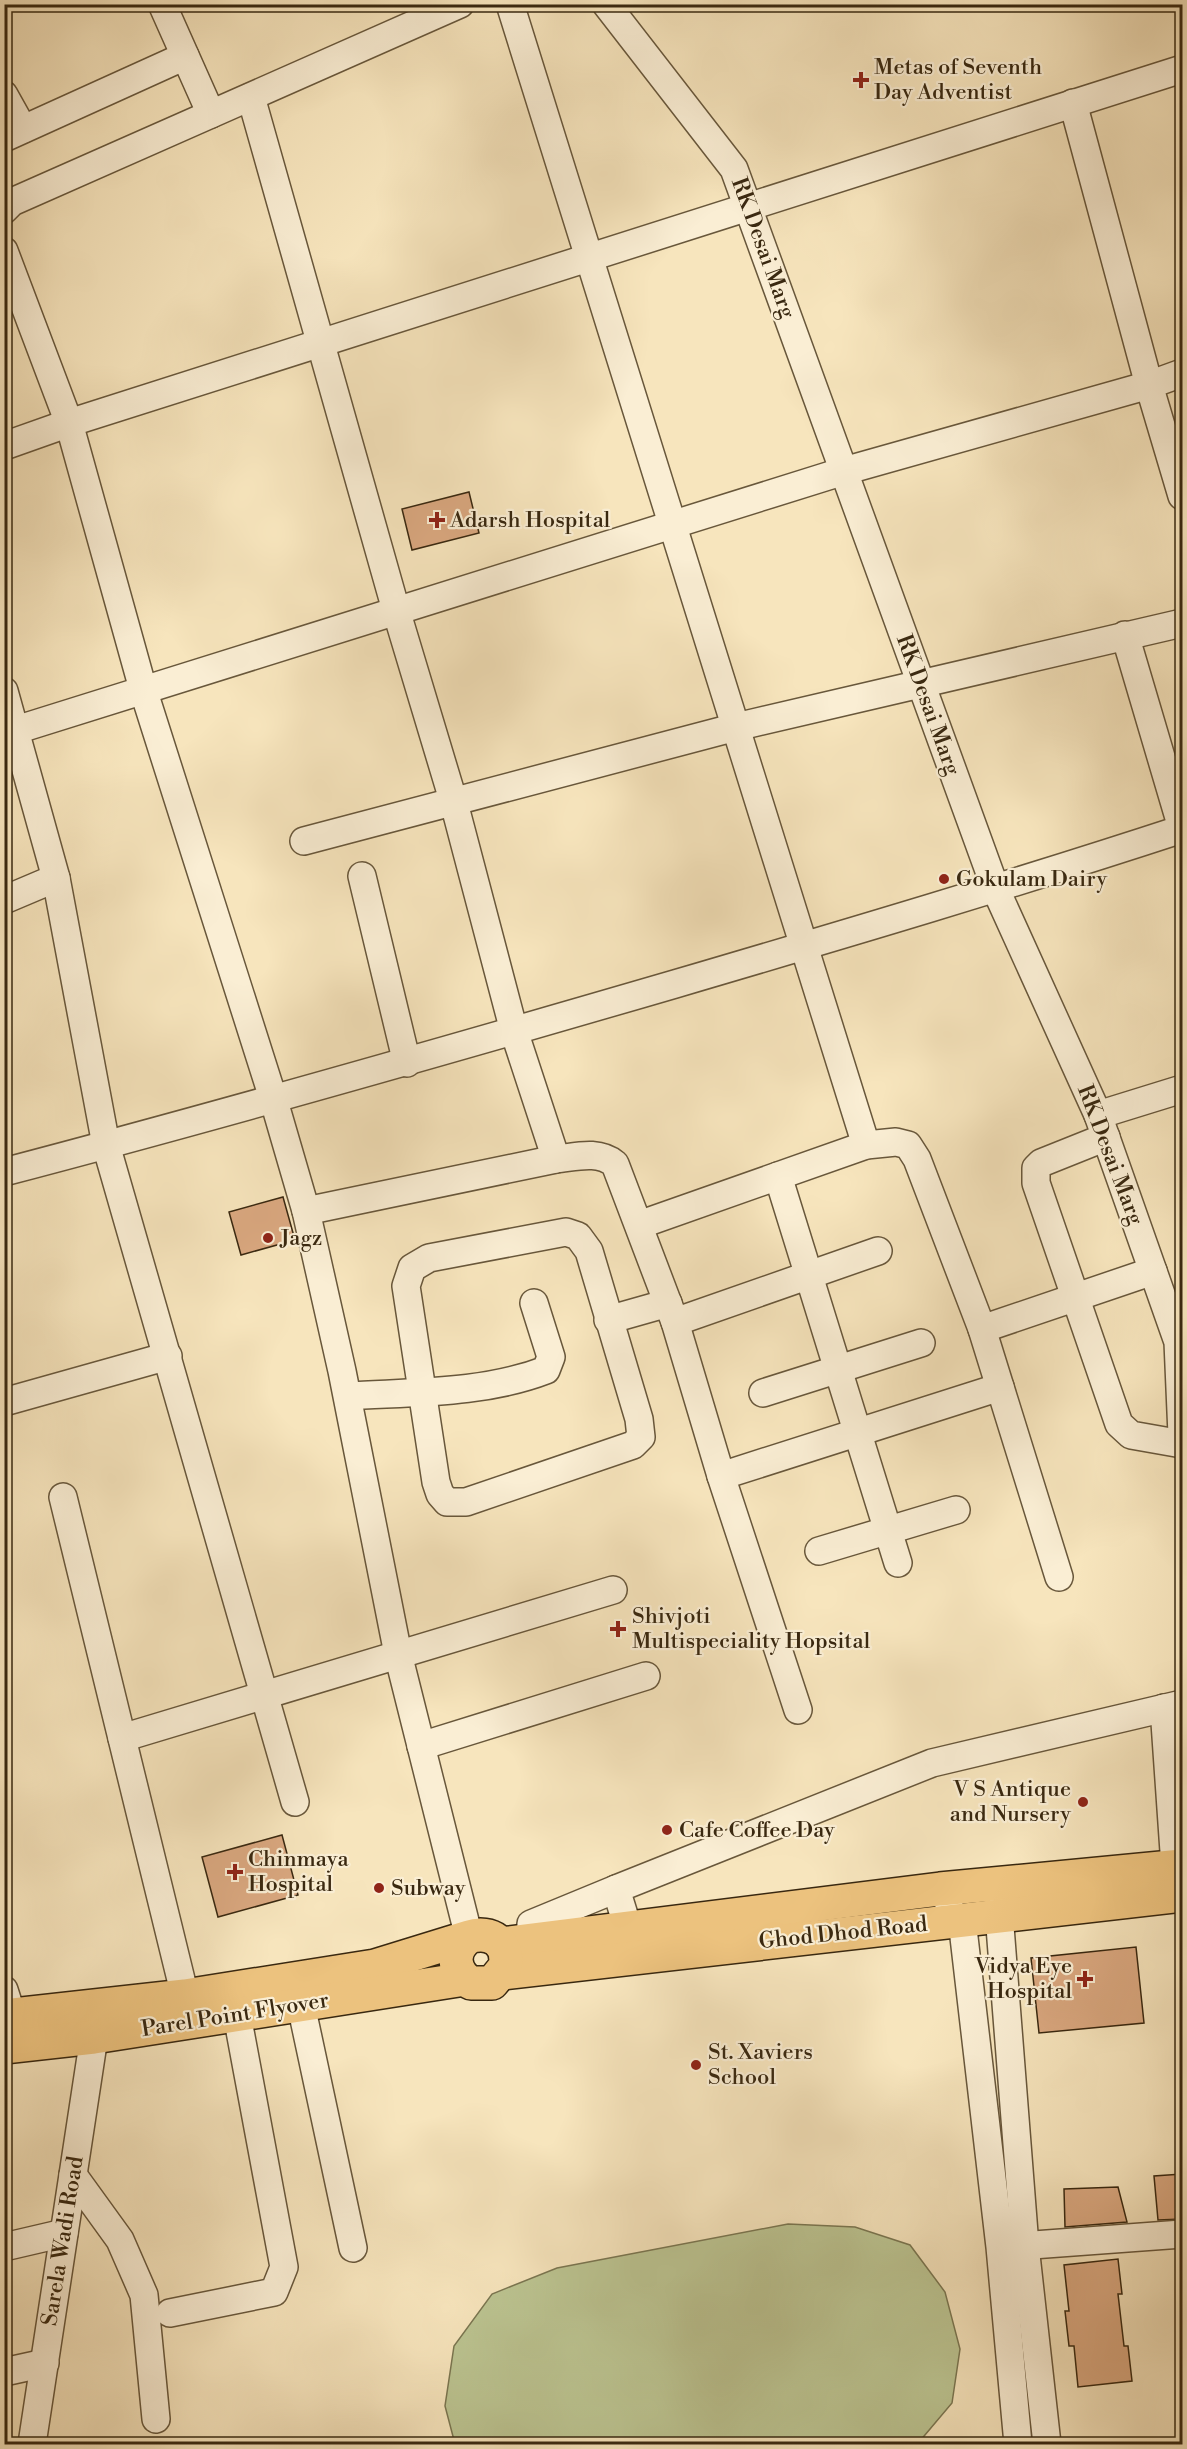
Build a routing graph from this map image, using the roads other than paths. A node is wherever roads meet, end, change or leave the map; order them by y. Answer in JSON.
{"nodes":[{"id":1,"x":162,"y":4,"type":"edge"},
{"id":2,"x":460,"y":4,"type":"edge"},
{"id":3,"x":510,"y":4,"type":"edge"},
{"id":4,"x":606,"y":4,"type":"edge"},
{"id":5,"x":185,"y":56,"type":"junction"},
{"id":6,"x":1182,"y":69,"type":"edge"},
{"id":7,"x":4,"y":95,"type":"edge"},
{"id":8,"x":250,"y":97,"type":"junction"},
{"id":9,"x":1073,"y":103,"type":"junction"},
{"id":10,"x":211,"y":114,"type":"junction"},
{"id":11,"x":14,"y":133,"type":"edge"},
{"id":12,"x":748,"y":207,"type":"junction"},
{"id":13,"x":4,"y":210,"type":"edge"},
{"id":14,"x":4,"y":251,"type":"edge"},
{"id":15,"x":590,"y":257,"type":"junction"},
{"id":16,"x":321,"y":343,"type":"junction"},
{"id":17,"x":1182,"y":373,"type":"edge"},
{"id":18,"x":1149,"y":385,"type":"junction"},
{"id":19,"x":69,"y":423,"type":"junction"},
{"id":20,"x":4,"y":446,"type":"edge"},
{"id":21,"x":844,"y":471,"type":"junction"},
{"id":22,"x":1182,"y":496,"type":"edge"},
{"id":23,"x":672,"y":524,"type":"junction"},
{"id":24,"x":396,"y":610,"type":"junction"},
{"id":25,"x":1182,"y":623,"type":"edge"},
{"id":26,"x":1125,"y":635,"type":"junction"},
{"id":27,"x":921,"y":686,"type":"junction"},
{"id":28,"x":143,"y":689,"type":"junction"},
{"id":29,"x":4,"y":691,"type":"edge"},
{"id":30,"x":736,"y":727,"type":"junction"},
{"id":31,"x":16,"y":730,"type":"junction"},
{"id":32,"x":454,"y":803,"type":"junction"},
{"id":33,"x":1182,"y":829,"type":"edge"},
{"id":34,"x":304,"y":841,"type":"dead end"},
{"id":35,"x":362,"y":876,"type":"dead end"},
{"id":36,"x":56,"y":878,"type":"junction"},
{"id":37,"x":996,"y":890,"type":"junction"},
{"id":38,"x":4,"y":900,"type":"edge"},
{"id":39,"x":804,"y":946,"type":"junction"},
{"id":40,"x":514,"y":1031,"type":"junction"},
{"id":41,"x":406,"y":1063,"type":"junction"},
{"id":42,"x":1182,"y":1089,"type":"edge"},
{"id":43,"x":274,"y":1101,"type":"junction"},
{"id":44,"x":1102,"y":1126,"type":"junction"},
{"id":45,"x":106,"y":1145,"type":"junction"},
{"id":46,"x":866,"y":1145,"type":"junction"},
{"id":47,"x":556,"y":1159,"type":"junction"},
{"id":48,"x":4,"y":1172,"type":"edge"},
{"id":49,"x":778,"y":1176,"type":"junction"},
{"id":50,"x":306,"y":1211,"type":"junction"},
{"id":51,"x":639,"y":1225,"type":"junction"},
{"id":52,"x":878,"y":1251,"type":"dead end"},
{"id":53,"x":1153,"y":1271,"type":"junction"},
{"id":54,"x":810,"y":1277,"type":"junction"},
{"id":55,"x":1075,"y":1298,"type":"junction"},
{"id":56,"x":534,"y":1303,"type":"dead end"},
{"id":57,"x":671,"y":1312,"type":"junction"},
{"id":58,"x":608,"y":1320,"type":"junction"},
{"id":59,"x":982,"y":1329,"type":"junction"},
{"id":60,"x":921,"y":1343,"type":"dead end"},
{"id":61,"x":1180,"y":1344,"type":"edge"},
{"id":62,"x":168,"y":1356,"type":"junction"},
{"id":63,"x":837,"y":1370,"type":"junction"},
{"id":64,"x":1000,"y":1387,"type":"junction"},
{"id":65,"x":424,"y":1391,"type":"junction"},
{"id":66,"x":1181,"y":1391,"type":"edge"},
{"id":67,"x":764,"y":1393,"type":"dead end"},
{"id":68,"x":348,"y":1396,"type":"junction"},
{"id":69,"x":4,"y":1402,"type":"edge"},
{"id":70,"x":856,"y":1432,"type":"junction"},
{"id":71,"x":1182,"y":1435,"type":"edge"},
{"id":72,"x":1182,"y":1444,"type":"edge"},
{"id":73,"x":721,"y":1476,"type":"junction"},
{"id":74,"x":63,"y":1497,"type":"dead end"},
{"id":75,"x":956,"y":1510,"type":"dead end"},
{"id":76,"x":888,"y":1530,"type":"junction"},
{"id":77,"x":819,"y":1551,"type":"dead end"},
{"id":78,"x":898,"y":1563,"type":"dead end"},
{"id":79,"x":1059,"y":1577,"type":"dead end"},
{"id":80,"x":613,"y":1590,"type":"dead end"},
{"id":81,"x":398,"y":1654,"type":"junction"},
{"id":82,"x":646,"y":1676,"type":"dead end"},
{"id":83,"x":264,"y":1695,"type":"junction"},
{"id":84,"x":1173,"y":1706,"type":"edge"},
{"id":85,"x":798,"y":1710,"type":"dead end"},
{"id":86,"x":122,"y":1737,"type":"junction"},
{"id":87,"x":421,"y":1746,"type":"junction"},
{"id":88,"x":294,"y":1802,"type":"dead end"},
{"id":89,"x":1180,"y":1876,"type":"edge"},
{"id":90,"x":958,"y":1887,"type":"junction"},
{"id":91,"x":616,"y":1888,"type":"junction"},
{"id":92,"x":998,"y":1899,"type":"junction"},
{"id":93,"x":962,"y":1920,"type":"junction"},
{"id":94,"x":628,"y":1928,"type":"junction"},
{"id":95,"x":469,"y":1937,"type":"junction"},
{"id":96,"x":511,"y":1952,"type":"junction"},
{"id":97,"x":465,"y":1979,"type":"junction"},
{"id":98,"x":185,"y":1996,"type":"junction"},
{"id":99,"x":301,"y":2005,"type":"junction"},
{"id":100,"x":7,"y":2007,"type":"edge"},
{"id":101,"x":237,"y":2015,"type":"junction"},
{"id":102,"x":94,"y":2037,"type":"junction"},
{"id":103,"x":4,"y":2047,"type":"edge"},
{"id":104,"x":74,"y":2175,"type":"junction"},
{"id":105,"x":64,"y":2233,"type":"junction"},
{"id":106,"x":1182,"y":2234,"type":"edge"},
{"id":107,"x":1013,"y":2246,"type":"junction"},
{"id":108,"x":4,"y":2247,"type":"edge"},
{"id":109,"x":352,"y":2248,"type":"dead end"},
{"id":110,"x":170,"y":2313,"type":"dead end"},
{"id":111,"x":45,"y":2363,"type":"junction"},
{"id":112,"x":4,"y":2372,"type":"edge"},
{"id":113,"x":156,"y":2419,"type":"dead end"},
{"id":114,"x":32,"y":2445,"type":"edge"},
{"id":115,"x":1018,"y":2445,"type":"edge"},
{"id":116,"x":1047,"y":2445,"type":"edge"}],
"edges":[{"from":1,"to":5,"type":"street"},
{"from":2,"to":8,"type":"street"},
{"from":3,"to":15,"type":"street"},
{"from":4,"to":12,"type":"street","name":"RK Desai Marg"},
{"from":5,"to":10,"type":"street"},
{"from":5,"to":11,"type":"street"},
{"from":6,"to":9,"type":"street"},
{"from":7,"to":11,"type":"street"},
{"from":8,"to":10,"type":"street"},
{"from":8,"to":16,"type":"street"},
{"from":9,"to":12,"type":"street"},
{"from":9,"to":18,"type":"street"},
{"from":10,"to":13,"type":"street"},
{"from":12,"to":15,"type":"street"},
{"from":12,"to":21,"type":"street","name":"RK Desai Marg"},
{"from":14,"to":19,"type":"street"},
{"from":15,"to":16,"type":"street"},
{"from":15,"to":23,"type":"street"},
{"from":16,"to":19,"type":"street"},
{"from":16,"to":24,"type":"street"},
{"from":17,"to":18,"type":"street"},
{"from":18,"to":21,"type":"street"},
{"from":18,"to":22,"type":"street"},
{"from":19,"to":20,"type":"street"},
{"from":19,"to":28,"type":"street"},
{"from":21,"to":23,"type":"street"},
{"from":21,"to":27,"type":"street","name":"RK Desai Marg"},
{"from":23,"to":24,"type":"street"},
{"from":23,"to":30,"type":"street"},
{"from":24,"to":28,"type":"street"},
{"from":24,"to":32,"type":"street"},
{"from":25,"to":26,"type":"street"},
{"from":26,"to":27,"type":"street"},
{"from":26,"to":33,"type":"street"},
{"from":27,"to":30,"type":"street"},
{"from":27,"to":37,"type":"street","name":"RK Desai Marg"},
{"from":28,"to":31,"type":"street"},
{"from":28,"to":43,"type":"street"},
{"from":29,"to":31,"type":"street"},
{"from":30,"to":32,"type":"street"},
{"from":30,"to":39,"type":"street"},
{"from":31,"to":36,"type":"street"},
{"from":32,"to":34,"type":"street"},
{"from":32,"to":40,"type":"street"},
{"from":33,"to":37,"type":"street"},
{"from":35,"to":41,"type":"street"},
{"from":36,"to":38,"type":"street"},
{"from":36,"to":45,"type":"street"},
{"from":37,"to":39,"type":"street"},
{"from":37,"to":44,"type":"street","name":"RK Desai Marg"},
{"from":39,"to":40,"type":"street"},
{"from":39,"to":46,"type":"street"},
{"from":40,"to":41,"type":"street"},
{"from":40,"to":47,"type":"street"},
{"from":41,"to":43,"type":"street"},
{"from":42,"to":44,"type":"street"},
{"from":43,"to":45,"type":"street"},
{"from":43,"to":50,"type":"street"},
{"from":44,"to":53,"type":"street","name":"RK Desai Marg"},
{"from":44,"to":55,"type":"street"},
{"from":45,"to":48,"type":"street"},
{"from":45,"to":62,"type":"street"},
{"from":46,"to":49,"type":"street"},
{"from":46,"to":59,"type":"street"},
{"from":47,"to":50,"type":"street"},
{"from":47,"to":51,"type":"street"},
{"from":49,"to":51,"type":"street"},
{"from":49,"to":54,"type":"street"},
{"from":50,"to":68,"type":"street"},
{"from":51,"to":57,"type":"street"},
{"from":52,"to":54,"type":"street"},
{"from":53,"to":55,"type":"street"},
{"from":53,"to":61,"type":"street","name":"RK Desai Marg"},
{"from":54,"to":57,"type":"street"},
{"from":54,"to":63,"type":"street"},
{"from":55,"to":59,"type":"street"},
{"from":55,"to":72,"type":"street"},
{"from":56,"to":65,"type":"street"},
{"from":57,"to":58,"type":"street"},
{"from":57,"to":73,"type":"street"},
{"from":58,"to":65,"type":"street"},
{"from":58,"to":65,"type":"street"},
{"from":59,"to":64,"type":"street"},
{"from":60,"to":63,"type":"street"},
{"from":61,"to":66,"type":"street","name":"RK Desai Marg"},
{"from":62,"to":69,"type":"street"},
{"from":62,"to":83,"type":"street"},
{"from":63,"to":67,"type":"street"},
{"from":63,"to":70,"type":"street"},
{"from":64,"to":70,"type":"street"},
{"from":64,"to":79,"type":"street"},
{"from":65,"to":68,"type":"street"},
{"from":66,"to":71,"type":"street","name":"RK Desai Marg"},
{"from":68,"to":81,"type":"street"},
{"from":70,"to":73,"type":"street"},
{"from":70,"to":76,"type":"street"},
{"from":73,"to":85,"type":"street"},
{"from":74,"to":86,"type":"street"},
{"from":75,"to":76,"type":"street"},
{"from":76,"to":77,"type":"street"},
{"from":76,"to":78,"type":"street"},
{"from":80,"to":81,"type":"street"},
{"from":81,"to":83,"type":"street"},
{"from":81,"to":87,"type":"street"},
{"from":82,"to":87,"type":"street"},
{"from":83,"to":86,"type":"street"},
{"from":83,"to":88,"type":"street"},
{"from":84,"to":89,"type":"street"},
{"from":84,"to":91,"type":"street"},
{"from":86,"to":98,"type":"street"},
{"from":87,"to":95,"type":"street"},
{"from":89,"to":92,"type":"main road"},
{"from":90,"to":92,"type":"main road"},
{"from":90,"to":93,"type":"street"},
{"from":90,"to":94,"type":"main road"},
{"from":91,"to":94,"type":"street"},
{"from":91,"to":96,"type":"street"},
{"from":92,"to":93,"type":"main road","name":"Ghod Dhod Road"},
{"from":92,"to":107,"type":"street"},
{"from":93,"to":96,"type":"main road","name":"Ghod Dhod Road"},
{"from":93,"to":107,"type":"street"},
{"from":94,"to":96,"type":"main road"},
{"from":95,"to":96,"type":"main road","name":"Ghod Dhod Road"},
{"from":95,"to":97,"type":"main road"},
{"from":95,"to":98,"type":"main road"},
{"from":96,"to":97,"type":"main road","name":"Ghod Dhod Road"},
{"from":97,"to":99,"type":"main road","name":"Parel Point Flyover"},
{"from":98,"to":100,"type":"main road"},
{"from":99,"to":101,"type":"main road","name":"Parel Point Flyover"},
{"from":99,"to":109,"type":"street"},
{"from":101,"to":102,"type":"main road","name":"Parel Point Flyover"},
{"from":101,"to":110,"type":"street"},
{"from":102,"to":103,"type":"main road","name":"Parel Point Flyover"},
{"from":102,"to":104,"type":"street","name":"Sarela Wadi Road"},
{"from":104,"to":105,"type":"street","name":"Sarela Wadi Road"},
{"from":104,"to":113,"type":"street"},
{"from":105,"to":108,"type":"street"},
{"from":105,"to":111,"type":"street","name":"Sarela Wadi Road"},
{"from":106,"to":107,"type":"street"},
{"from":107,"to":115,"type":"street"},
{"from":107,"to":116,"type":"street"},
{"from":111,"to":112,"type":"street"},
{"from":111,"to":114,"type":"street","name":"Sarela Wadi Road"}]}
